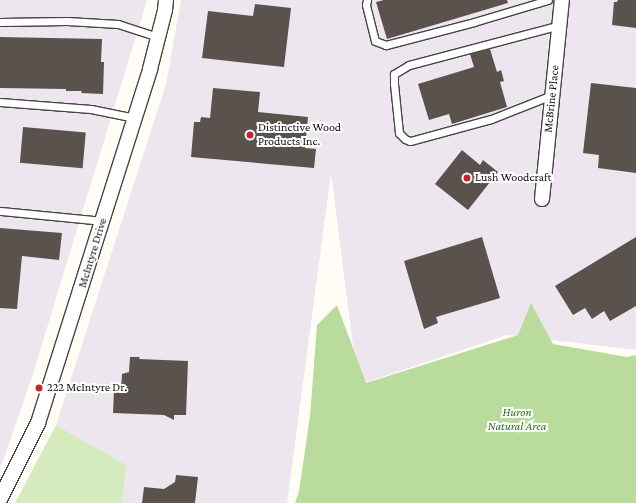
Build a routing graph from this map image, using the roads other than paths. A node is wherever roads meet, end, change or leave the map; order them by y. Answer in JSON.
{"nodes":[{"id":1,"x":166,"y":0,"type":"edge"},
{"id":2,"x":367,"y":0,"type":"edge"},
{"id":3,"x":548,"y":0,"type":"edge"},
{"id":4,"x":562,"y":0,"type":"edge"},
{"id":5,"x":0,"y":22,"type":"edge"},
{"id":6,"x":560,"y":25,"type":"junction"},
{"id":7,"x":158,"y":37,"type":"junction"},
{"id":8,"x":552,"y":94,"type":"junction"},
{"id":9,"x":0,"y":102,"type":"edge"},
{"id":10,"x":135,"y":118,"type":"junction"},
{"id":11,"x":542,"y":199,"type":"dead end"},
{"id":12,"x":0,"y":211,"type":"edge"},
{"id":13,"x":103,"y":221,"type":"junction"},
{"id":14,"x":0,"y":499,"type":"edge"}],
"edges":[{"from":1,"to":7,"type":"street","name":"McIntyre Drive"},
{"from":2,"to":3,"type":"lane"},
{"from":4,"to":6,"type":"street","name":"McBrine Place"},
{"from":5,"to":7,"type":"lane"},
{"from":6,"to":8,"type":"street","name":"McBrine Place"},
{"from":6,"to":8,"type":"lane"},
{"from":7,"to":10,"type":"street","name":"McIntyre Drive"},
{"from":8,"to":11,"type":"street","name":"McBrine Place"},
{"from":9,"to":10,"type":"lane"},
{"from":10,"to":13,"type":"street","name":"McIntyre Drive"},
{"from":12,"to":13,"type":"lane"},
{"from":13,"to":14,"type":"street","name":"McIntyre Drive"}]}
